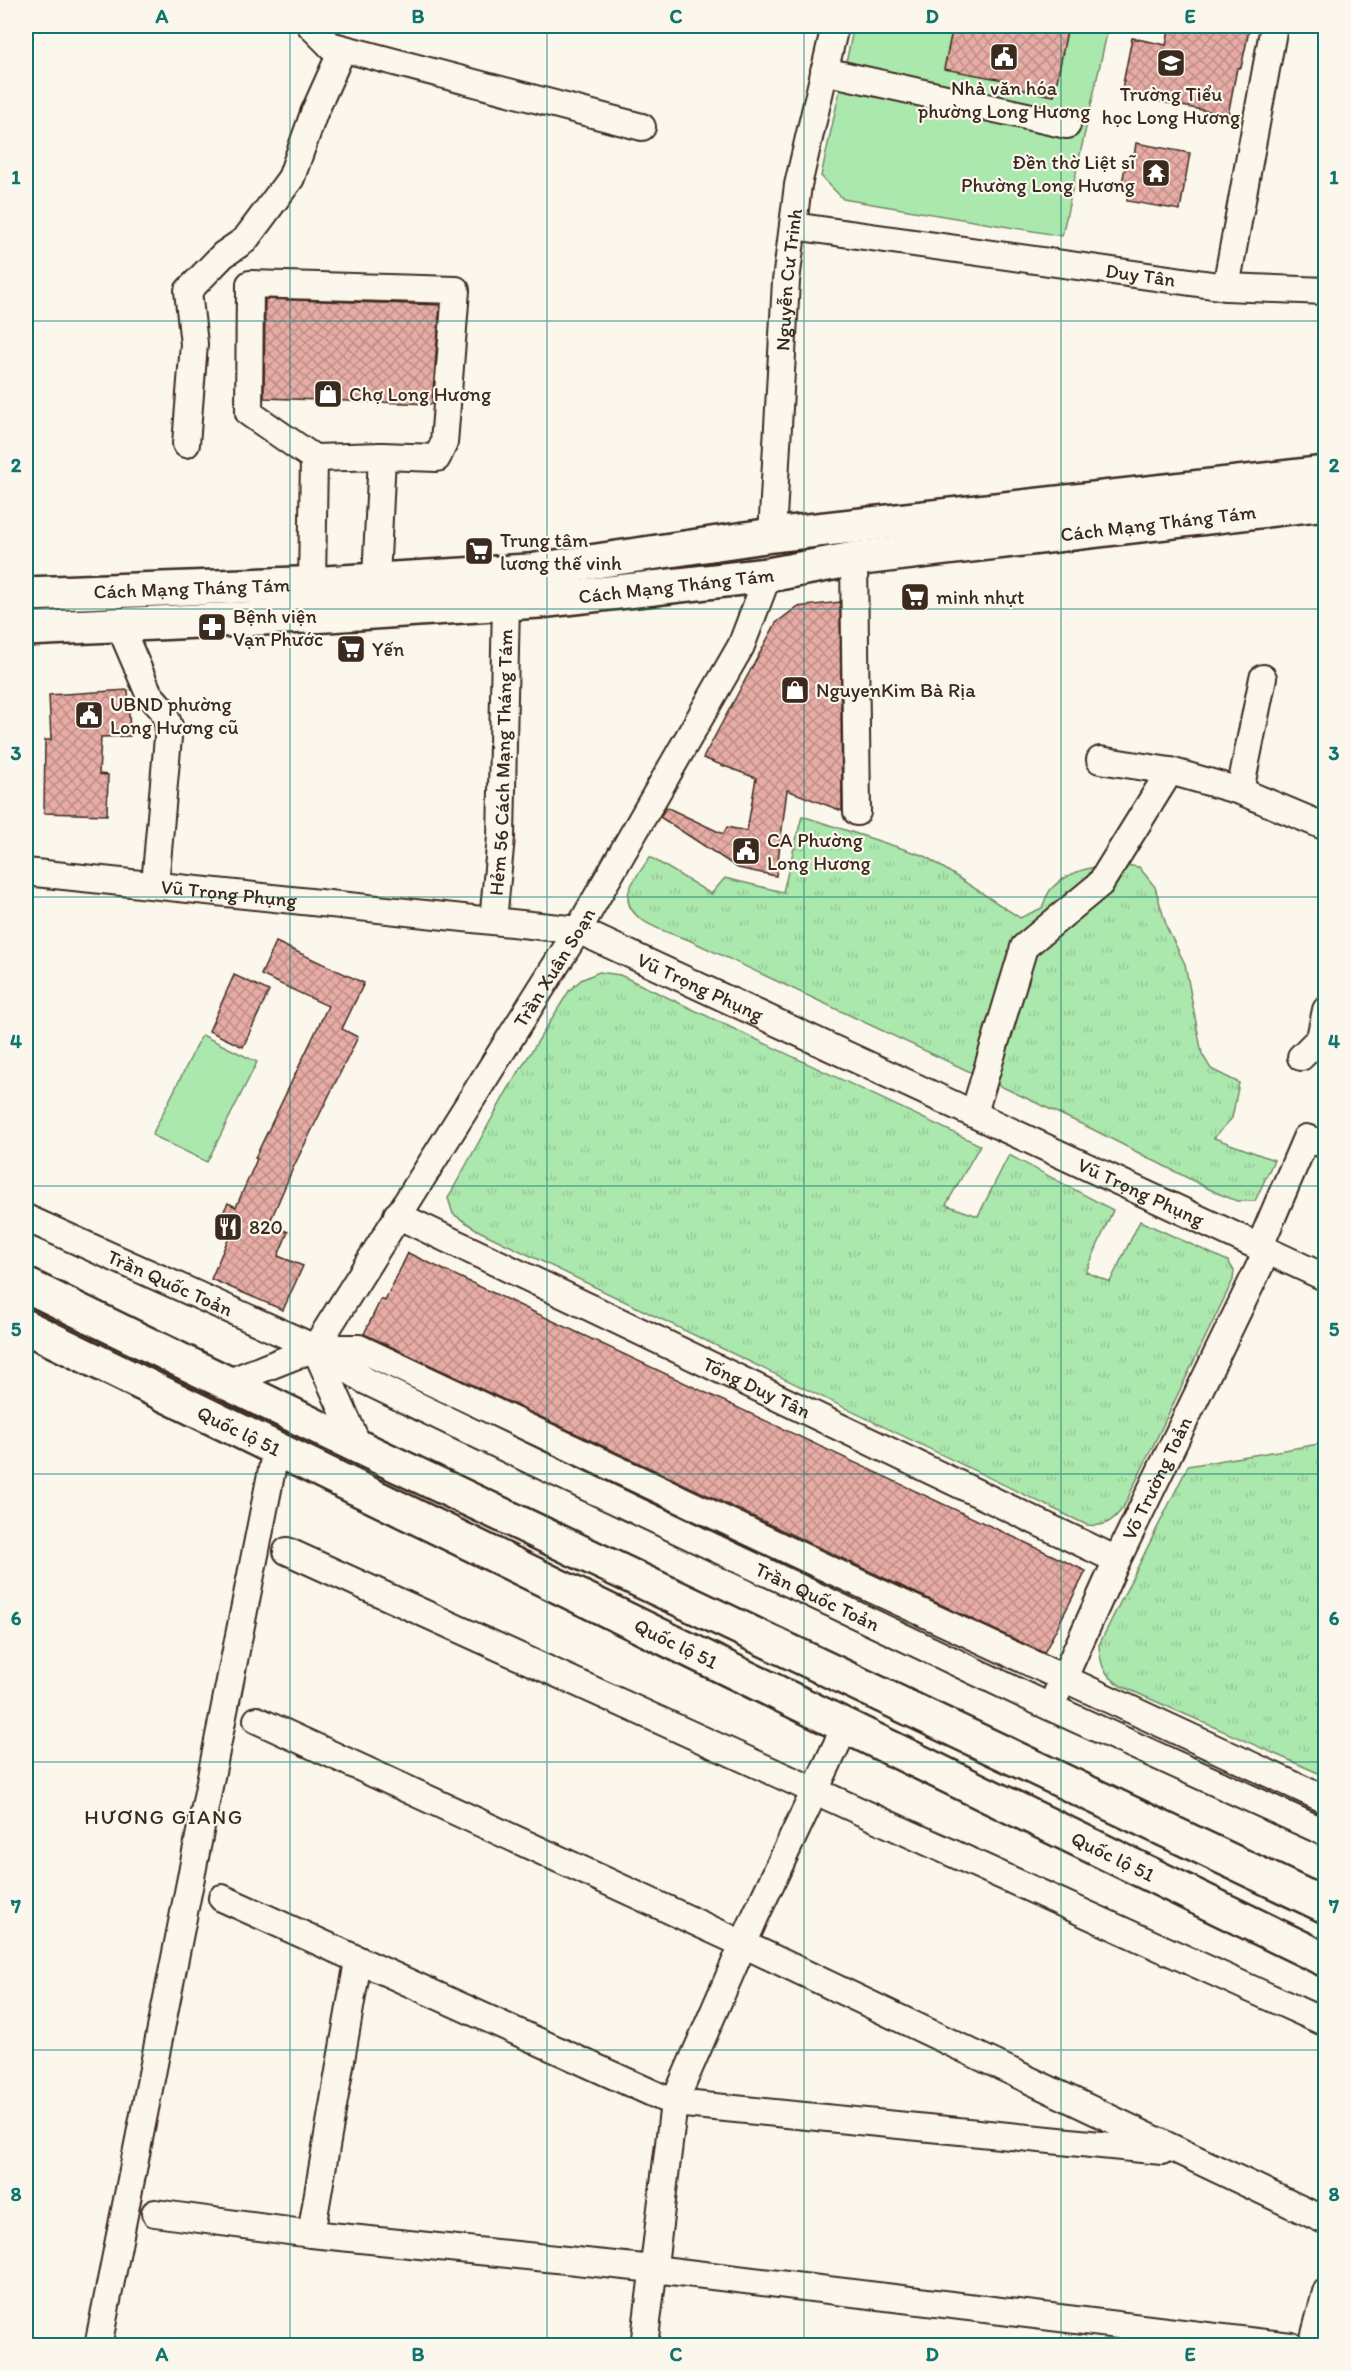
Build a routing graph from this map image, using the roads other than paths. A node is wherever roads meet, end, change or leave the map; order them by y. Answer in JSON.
{"nodes":[{"id":1,"x":311,"y":26,"type":"edge"},
{"id":2,"x":835,"y":26,"type":"edge"},
{"id":3,"x":1274,"y":26,"type":"edge"},
{"id":4,"x":330,"y":45,"type":"junction"},
{"id":5,"x":824,"y":71,"type":"junction"},
{"id":6,"x":1067,"y":125,"type":"dead end"},
{"id":7,"x":642,"y":127,"type":"dead end"},
{"id":8,"x":793,"y":226,"type":"junction"},
{"id":9,"x":1226,"y":287,"type":"junction"},
{"id":10,"x":1326,"y":291,"type":"edge"},
{"id":11,"x":186,"y":444,"type":"dead end"},
{"id":12,"x":382,"y":456,"type":"junction"},
{"id":13,"x":314,"y":458,"type":"junction"},
{"id":14,"x":1326,"y":473,"type":"edge"},
{"id":15,"x":1326,"y":503,"type":"edge"},
{"id":16,"x":772,"y":535,"type":"junction"},
{"id":17,"x":854,"y":559,"type":"junction"},
{"id":18,"x":768,"y":575,"type":"junction"},
{"id":19,"x":376,"y":579,"type":"junction"},
{"id":20,"x":312,"y":583,"type":"junction"},
{"id":21,"x":26,"y":594,"type":"edge"},
{"id":22,"x":506,"y":603,"type":"junction"},
{"id":23,"x":119,"y":624,"type":"junction"},
{"id":24,"x":26,"y":629,"type":"edge"},
{"id":25,"x":1263,"y":678,"type":"dead end"},
{"id":26,"x":1100,"y":760,"type":"dead end"},
{"id":27,"x":1170,"y":771,"type":"junction"},
{"id":28,"x":1239,"y":791,"type":"junction"},
{"id":29,"x":857,"y":812,"type":"dead end"},
{"id":30,"x":1326,"y":827,"type":"edge"},
{"id":31,"x":26,"y":872,"type":"edge"},
{"id":32,"x":155,"y":885,"type":"junction"},
{"id":33,"x":493,"y":921,"type":"junction"},
{"id":34,"x":578,"y":930,"type":"junction"},
{"id":35,"x":1325,"y":1018,"type":"edge"},
{"id":36,"x":1301,"y":1058,"type":"dead end"},
{"id":37,"x":974,"y":1113,"type":"junction"},
{"id":38,"x":1326,"y":1145,"type":"edge"},
{"id":39,"x":397,"y":1215,"type":"junction"},
{"id":40,"x":26,"y":1218,"type":"edge"},
{"id":41,"x":1263,"y":1250,"type":"junction"},
{"id":42,"x":1326,"y":1278,"type":"edge"},
{"id":43,"x":26,"y":1284,"type":"edge"},
{"id":44,"x":26,"y":1328,"type":"edge"},
{"id":45,"x":315,"y":1348,"type":"junction"},
{"id":46,"x":229,"y":1382,"type":"junction"},
{"id":47,"x":359,"y":1447,"type":"junction"},
{"id":48,"x":568,"y":1448,"type":"junction"},
{"id":49,"x":276,"y":1449,"type":"junction"},
{"id":50,"x":557,"y":1473,"type":"junction"},
{"id":51,"x":287,"y":1551,"type":"dead end"},
{"id":52,"x":1117,"y":1560,"type":"junction"},
{"id":53,"x":822,"y":1566,"type":"junction"},
{"id":54,"x":812,"y":1594,"type":"junction"},
{"id":55,"x":1063,"y":1679,"type":"junction"},
{"id":56,"x":1050,"y":1707,"type":"junction"},
{"id":57,"x":257,"y":1720,"type":"dead end"},
{"id":58,"x":846,"y":1725,"type":"junction"},
{"id":59,"x":815,"y":1789,"type":"junction"},
{"id":60,"x":1326,"y":1800,"type":"edge"},
{"id":61,"x":1326,"y":1833,"type":"edge"},
{"id":62,"x":222,"y":1898,"type":"dead end"},
{"id":63,"x":1326,"y":1906,"type":"edge"},
{"id":64,"x":743,"y":1944,"type":"junction"},
{"id":65,"x":1326,"y":1960,"type":"edge"},
{"id":66,"x":358,"y":1961,"type":"junction"},
{"id":67,"x":1326,"y":2023,"type":"edge"},
{"id":68,"x":674,"y":2103,"type":"junction"},
{"id":69,"x":1181,"y":2152,"type":"junction"},
{"id":70,"x":155,"y":2213,"type":"dead end"},
{"id":71,"x":1326,"y":2221,"type":"edge"},
{"id":72,"x":311,"y":2234,"type":"junction"},
{"id":73,"x":654,"y":2269,"type":"junction"},
{"id":74,"x":1326,"y":2292,"type":"edge"},
{"id":75,"x":98,"y":2346,"type":"edge"},
{"id":76,"x":644,"y":2346,"type":"edge"},
{"id":77,"x":1291,"y":2346,"type":"edge"},
{"id":78,"x":1312,"y":2346,"type":"edge"}],
"edges":[{"from":1,"to":4,"type":"street"},
{"from":2,"to":5,"type":"street","name":"Nguyễn Cư Trinh"},
{"from":3,"to":9,"type":"street"},
{"from":4,"to":7,"type":"street"},
{"from":4,"to":11,"type":"street"},
{"from":5,"to":6,"type":"street"},
{"from":5,"to":8,"type":"street","name":"Nguyễn Cư Trinh"},
{"from":8,"to":9,"type":"street","name":"Duy Tân"},
{"from":8,"to":16,"type":"street","name":"Nguyễn Cư Trinh"},
{"from":9,"to":10,"type":"street","name":"Duy Tân"},
{"from":12,"to":13,"type":"street"},
{"from":12,"to":13,"type":"street"},
{"from":12,"to":19,"type":"street"},
{"from":13,"to":20,"type":"street"},
{"from":14,"to":16,"type":"main road","name":"Cách Mạng Tháng Tám"},
{"from":15,"to":17,"type":"main road","name":"Cách Mạng Tháng Tám"},
{"from":16,"to":18,"type":"main road"},
{"from":16,"to":19,"type":"main road","name":"Cách Mạng Tháng Tám"},
{"from":17,"to":18,"type":"main road","name":"Cách Mạng Tháng Tám"},
{"from":17,"to":29,"type":"street"},
{"from":18,"to":22,"type":"main road","name":"Cách Mạng Tháng Tám"},
{"from":18,"to":34,"type":"street","name":"Trần Xuân Soạn"},
{"from":19,"to":20,"type":"main road","name":"Cách Mạng Tháng Tám"},
{"from":20,"to":21,"type":"main road","name":"Cách Mạng Tháng Tám"},
{"from":22,"to":23,"type":"main road","name":"Cách Mạng Tháng Tám"},
{"from":22,"to":33,"type":"street","name":"Hẻm 56 Cách Mạng Tháng Tám"},
{"from":23,"to":24,"type":"main road","name":"Cách Mạng Tháng Tám"},
{"from":23,"to":32,"type":"street"},
{"from":25,"to":28,"type":"street"},
{"from":26,"to":27,"type":"street"},
{"from":27,"to":28,"type":"street"},
{"from":27,"to":37,"type":"street"},
{"from":28,"to":30,"type":"street"},
{"from":31,"to":32,"type":"street","name":"Vũ Trọng Phụng"},
{"from":32,"to":33,"type":"street","name":"Vũ Trọng Phụng"},
{"from":33,"to":34,"type":"street","name":"Vũ Trọng Phụng"},
{"from":34,"to":37,"type":"street","name":"Vũ Trọng Phụng"},
{"from":34,"to":39,"type":"street","name":"Trần Xuân Soạn"},
{"from":35,"to":36,"type":"street"},
{"from":37,"to":41,"type":"street","name":"Vũ Trọng Phụng"},
{"from":38,"to":41,"type":"street","name":"Võ Trường Toản"},
{"from":39,"to":45,"type":"street","name":"Trần Xuân Soạn"},
{"from":39,"to":52,"type":"street","name":"Tống Duy Tân"},
{"from":40,"to":45,"type":"street","name":"Trần Quốc Toản"},
{"from":41,"to":42,"type":"street","name":"Vũ Trọng Phụng"},
{"from":41,"to":52,"type":"street","name":"Võ Trường Toản"},
{"from":43,"to":46,"type":"main road","name":"Quốc lộ 51"},
{"from":44,"to":49,"type":"main road","name":"Quốc lộ 51"},
{"from":45,"to":46,"type":"street"},
{"from":45,"to":47,"type":"street"},
{"from":45,"to":48,"type":"street","name":"Trần Quốc Toản"},
{"from":45,"to":50,"type":"street","name":"Trần Quốc Toản"},
{"from":46,"to":47,"type":"main road","name":"Quốc lộ 51"},
{"from":47,"to":63,"type":"main road","name":"Quốc lộ 51"},
{"from":48,"to":50,"type":"street"},
{"from":48,"to":53,"type":"street","name":"Trần Quốc Toản"},
{"from":49,"to":58,"type":"main road","name":"Quốc lộ 51"},
{"from":49,"to":75,"type":"street"},
{"from":50,"to":54,"type":"street","name":"Trần Quốc Toản"},
{"from":51,"to":59,"type":"street"},
{"from":52,"to":55,"type":"street","name":"Võ Trường Toản"},
{"from":53,"to":54,"type":"street"},
{"from":53,"to":55,"type":"street","name":"Trần Quốc Toản"},
{"from":54,"to":56,"type":"street","name":"Trần Quốc Toản"},
{"from":55,"to":56,"type":"street","name":"Võ Trường Toản"},
{"from":55,"to":60,"type":"street","name":"Trần Quốc Toản"},
{"from":56,"to":61,"type":"street","name":"Trần Quốc Toản"},
{"from":57,"to":64,"type":"street"},
{"from":58,"to":59,"type":"street"},
{"from":58,"to":65,"type":"main road","name":"Quốc lộ 51"},
{"from":59,"to":64,"type":"street"},
{"from":59,"to":67,"type":"street"},
{"from":62,"to":66,"type":"street"},
{"from":64,"to":68,"type":"street"},
{"from":64,"to":69,"type":"street"},
{"from":66,"to":68,"type":"street"},
{"from":66,"to":72,"type":"street"},
{"from":68,"to":69,"type":"street"},
{"from":68,"to":73,"type":"street"},
{"from":69,"to":71,"type":"street"},
{"from":70,"to":72,"type":"street"},
{"from":72,"to":73,"type":"street"},
{"from":73,"to":76,"type":"street"},
{"from":73,"to":77,"type":"street"},
{"from":74,"to":78,"type":"street"}]}
